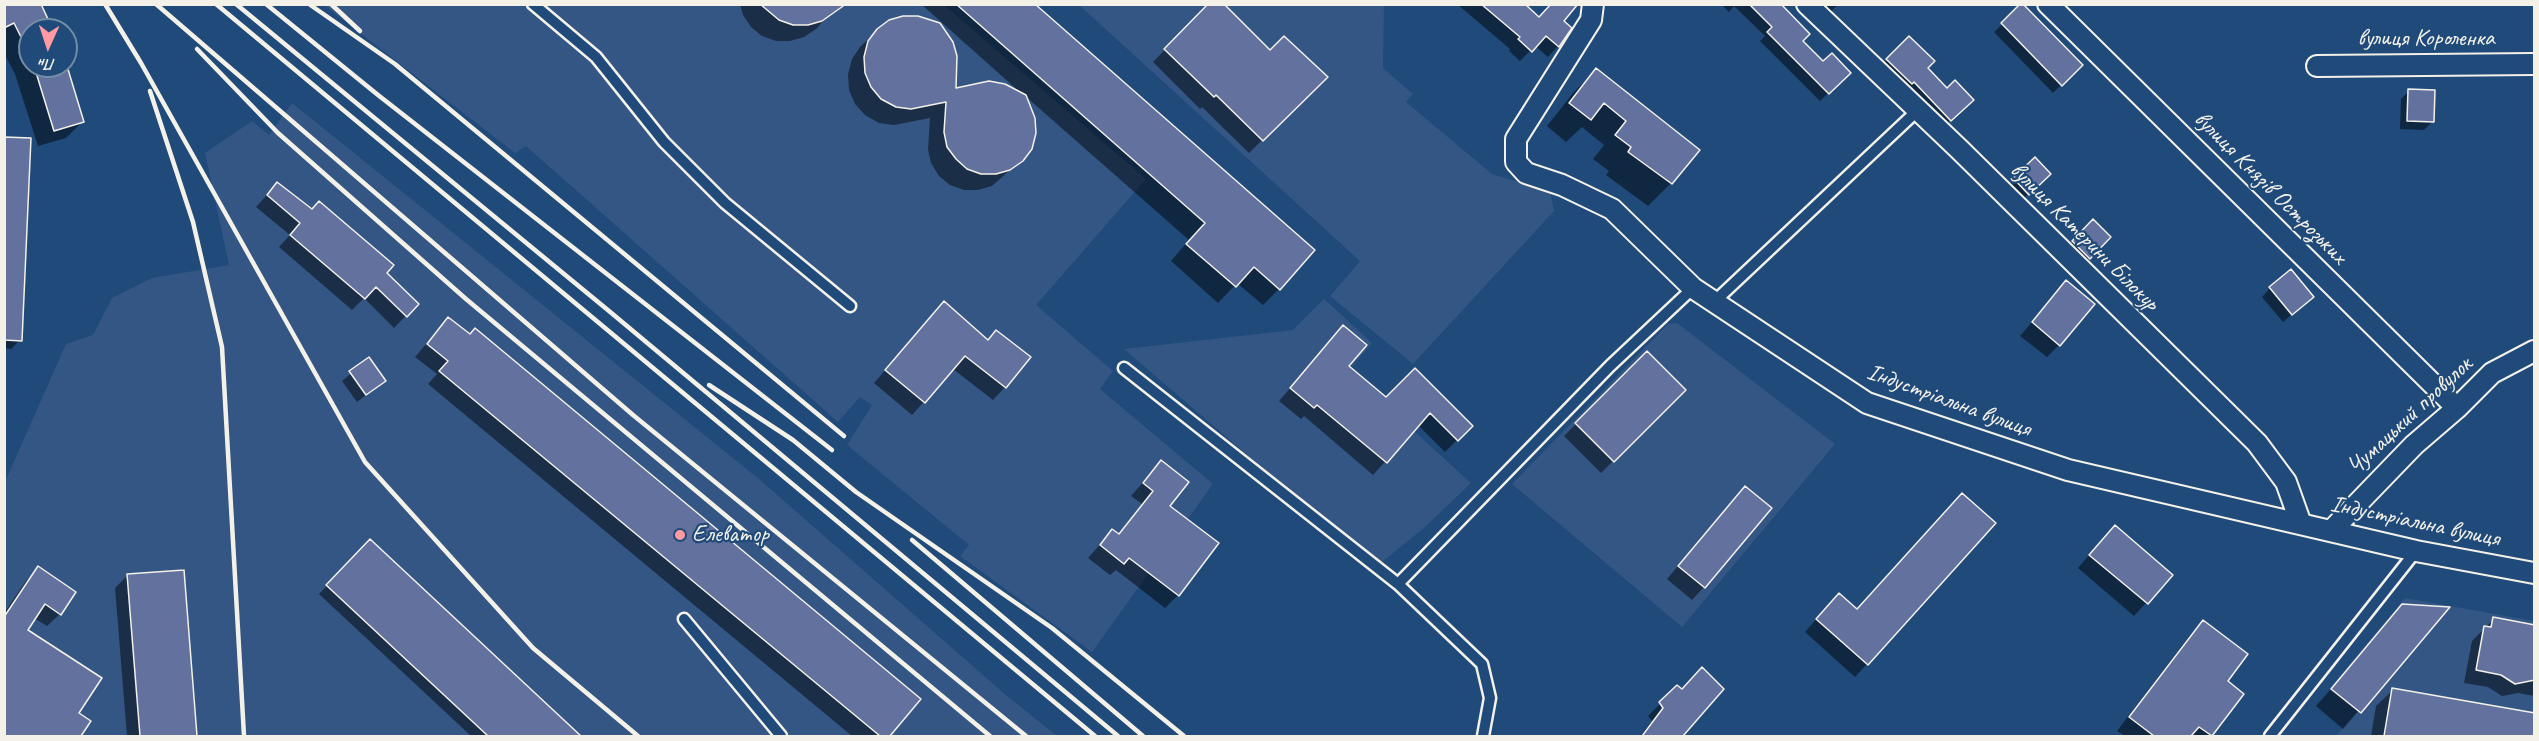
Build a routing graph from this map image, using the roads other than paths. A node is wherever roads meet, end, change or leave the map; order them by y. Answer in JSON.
{"nodes":[{"id":1,"x":533,"y":4,"type":"edge"},
{"id":2,"x":1593,"y":4,"type":"edge"},
{"id":3,"x":1807,"y":4,"type":"edge"},
{"id":4,"x":2048,"y":4,"type":"edge"},
{"id":5,"x":2535,"y":64,"type":"edge"},
{"id":6,"x":2317,"y":66,"type":"dead end"},
{"id":7,"x":1918,"y":110,"type":"junction"},
{"id":8,"x":1693,"y":288,"type":"junction"},
{"id":9,"x":1714,"y":302,"type":"junction"},
{"id":10,"x":850,"y":306,"type":"dead end"},
{"id":11,"x":2535,"y":351,"type":"edge"},
{"id":12,"x":1124,"y":368,"type":"dead end"},
{"id":13,"x":2457,"y":408,"type":"junction"},
{"id":14,"x":2301,"y":524,"type":"junction"},
{"id":15,"x":2331,"y":531,"type":"junction"},
{"id":16,"x":2416,"y":551,"type":"junction"},
{"id":17,"x":2535,"y":573,"type":"edge"},
{"id":18,"x":1398,"y":584,"type":"junction"},
{"id":19,"x":684,"y":619,"type":"dead end"},
{"id":20,"x":781,"y":736,"type":"edge"},
{"id":21,"x":1483,"y":736,"type":"edge"},
{"id":22,"x":2270,"y":736,"type":"edge"}],
"edges":[{"from":1,"to":10,"type":"lane"},
{"from":2,"to":8,"type":"street","name":"Індустріальна вулиця"},
{"from":3,"to":7,"type":"street","name":"вулиця Катерини Білокур"},
{"from":4,"to":13,"type":"street","name":"вулиця Князів Острозьких"},
{"from":5,"to":6,"type":"street","name":"вулиця Короленка"},
{"from":7,"to":9,"type":"lane"},
{"from":7,"to":14,"type":"street","name":"вулиця Катерини Білокур"},
{"from":8,"to":9,"type":"street","name":"Індустріальна вулиця"},
{"from":8,"to":18,"type":"lane"},
{"from":9,"to":14,"type":"street","name":"Індустріальна вулиця"},
{"from":11,"to":13,"type":"street","name":"Чумацький провулок"},
{"from":12,"to":18,"type":"lane"},
{"from":13,"to":15,"type":"street","name":"Чумацький провулок"},
{"from":14,"to":15,"type":"street","name":"Індустріальна вулиця"},
{"from":15,"to":16,"type":"street","name":"Індустріальна вулиця"},
{"from":16,"to":17,"type":"street","name":"Індустріальна вулиця"},
{"from":16,"to":22,"type":"lane"},
{"from":18,"to":21,"type":"lane"},
{"from":19,"to":20,"type":"lane"}]}
